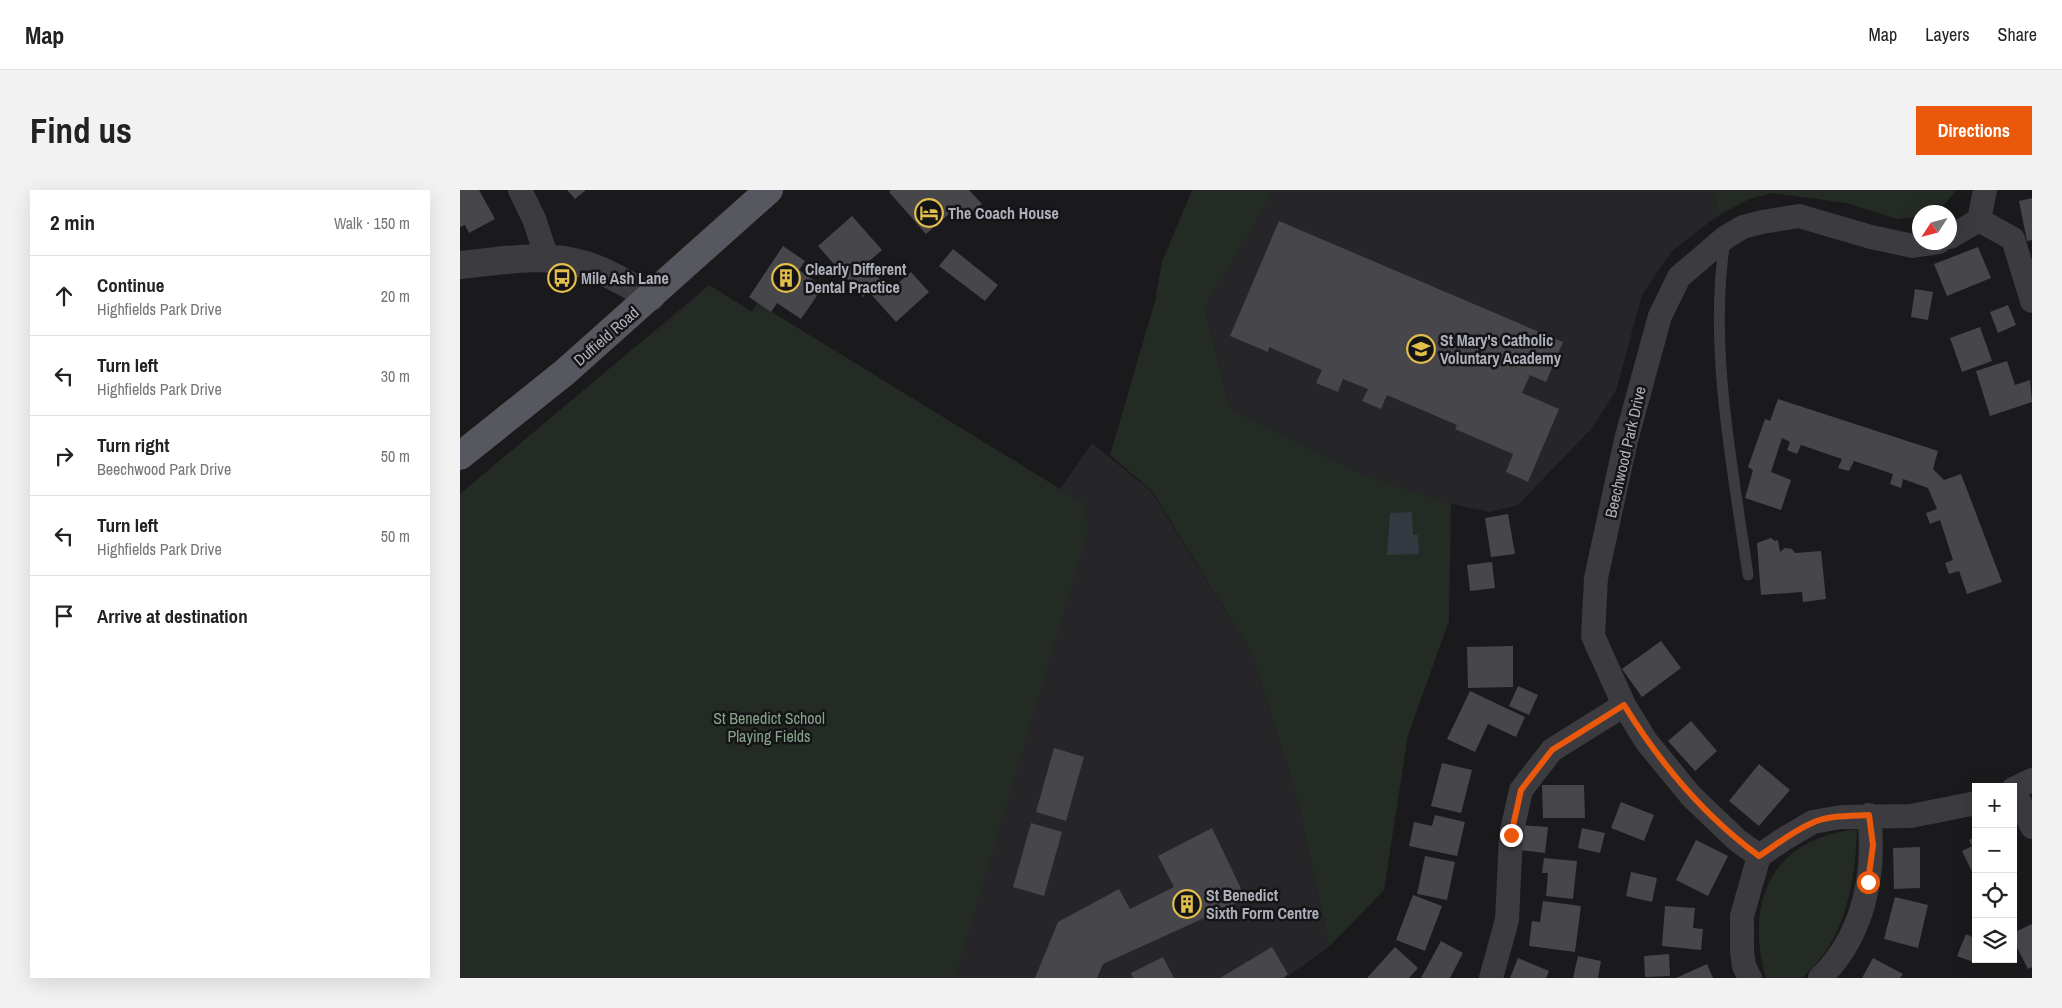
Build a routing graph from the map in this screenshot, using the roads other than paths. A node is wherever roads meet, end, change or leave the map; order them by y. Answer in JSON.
{"nodes":[{"id":1,"x":520,"y":190,"type":"edge"},
{"id":2,"x":769,"y":190,"type":"edge"},
{"id":3,"x":1985,"y":190,"type":"edge"},
{"id":4,"x":1979,"y":220,"type":"junction"},
{"id":5,"x":1957,"y":234,"type":"edge"},
{"id":6,"x":1726,"y":237,"type":"junction"},
{"id":7,"x":1912,"y":246,"type":"edge"},
{"id":8,"x":547,"y":258,"type":"junction"},
{"id":9,"x":460,"y":265,"type":"edge"},
{"id":10,"x":651,"y":297,"type":"junction"},
{"id":11,"x":2032,"y":300,"type":"edge"},
{"id":12,"x":460,"y":456,"type":"edge"},
{"id":13,"x":1748,"y":575,"type":"dead end"},
{"id":14,"x":1624,"y":705,"type":"junction"},
{"id":15,"x":2032,"y":780,"type":"edge"},
{"id":16,"x":2017,"y":787,"type":"edge"},
{"id":17,"x":2017,"y":797,"type":"edge"},
{"id":18,"x":1972,"y":804,"type":"edge"},
{"id":19,"x":1869,"y":815,"type":"junction"},
{"id":20,"x":2032,"y":827,"type":"edge"},
{"id":21,"x":1759,"y":856,"type":"junction"},
{"id":22,"x":1491,"y":978,"type":"edge"},
{"id":23,"x":1750,"y":978,"type":"edge"},
{"id":24,"x":1820,"y":978,"type":"edge"}],
"edges":[{"from":1,"to":8,"type":"street"},
{"from":2,"to":10,"type":"main road","name":"Duffield Road"},
{"from":3,"to":4,"type":"street"},
{"from":4,"to":5,"type":"street"},
{"from":4,"to":11,"type":"street"},
{"from":6,"to":7,"type":"street","name":"Beechwood Park Drive"},
{"from":6,"to":13,"type":"lane"},
{"from":6,"to":14,"type":"street","name":"Beechwood Park Drive"},
{"from":8,"to":9,"type":"street"},
{"from":8,"to":10,"type":"street"},
{"from":10,"to":12,"type":"main road","name":"Duffield Road"},
{"from":14,"to":21,"type":"street","name":"Beechwood Park Drive"},
{"from":14,"to":22,"type":"street"},
{"from":15,"to":16,"type":"street"},
{"from":17,"to":20,"type":"street"},
{"from":18,"to":19,"type":"street"},
{"from":19,"to":21,"type":"street"},
{"from":19,"to":24,"type":"street"},
{"from":21,"to":23,"type":"street"}]}
